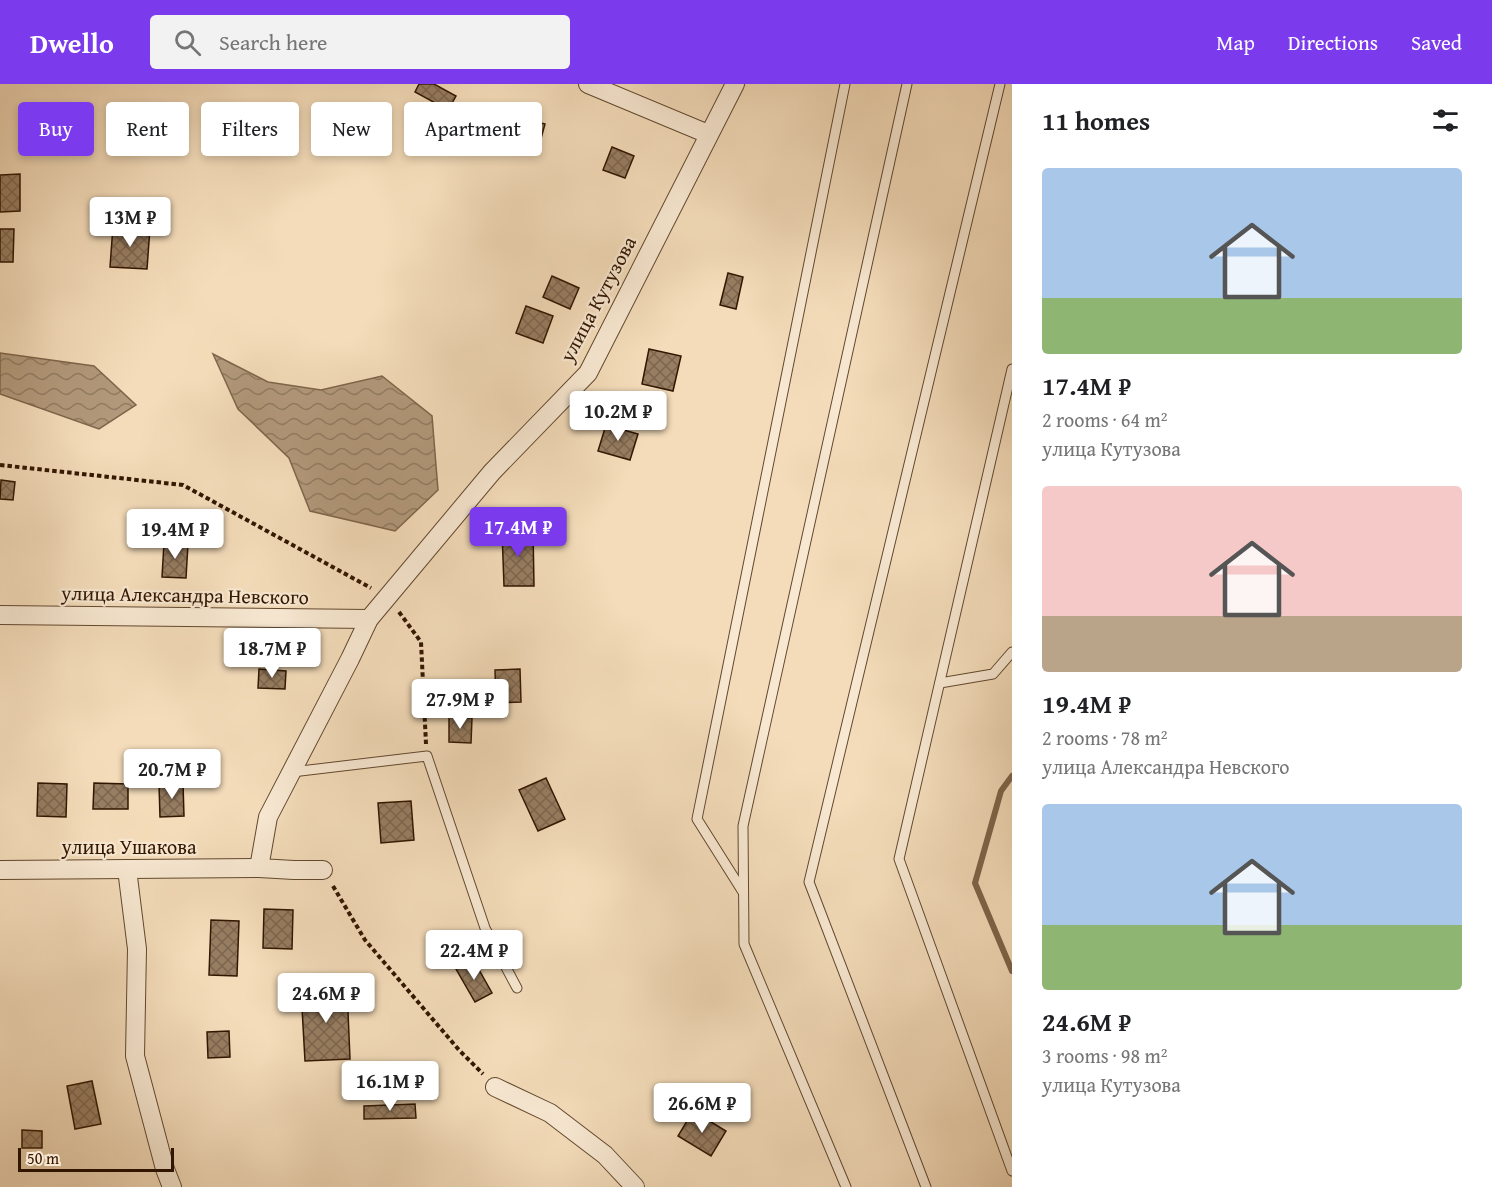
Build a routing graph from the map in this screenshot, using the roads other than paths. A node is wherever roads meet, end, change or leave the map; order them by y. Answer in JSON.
{"nodes":[{"id":1,"x":588,"y":84,"type":"edge"},
{"id":2,"x":735,"y":84,"type":"edge"},
{"id":3,"x":845,"y":84,"type":"edge"},
{"id":4,"x":907,"y":84,"type":"edge"},
{"id":5,"x":1000,"y":84,"type":"edge"},
{"id":6,"x":708,"y":134,"type":"junction"},
{"id":7,"x":1012,"y":369,"type":"edge"},
{"id":8,"x":0,"y":615,"type":"edge"},
{"id":9,"x":369,"y":619,"type":"junction"},
{"id":10,"x":1012,"y":652,"type":"edge"},
{"id":11,"x":940,"y":683,"type":"junction"},
{"id":12,"x":292,"y":772,"type":"junction"},
{"id":13,"x":259,"y":868,"type":"junction"},
{"id":14,"x":127,"y":869,"type":"junction"},
{"id":15,"x":0,"y":870,"type":"edge"},
{"id":16,"x":323,"y":870,"type":"road end"},
{"id":17,"x":743,"y":892,"type":"junction"},
{"id":18,"x":517,"y":988,"type":"dead end"},
{"id":19,"x":495,"y":1087,"type":"road end"},
{"id":20,"x":1012,"y":1170,"type":"edge"},
{"id":21,"x":172,"y":1187,"type":"edge"},
{"id":22,"x":635,"y":1187,"type":"edge"},
{"id":23,"x":846,"y":1187,"type":"edge"},
{"id":24,"x":926,"y":1187,"type":"edge"}],
"edges":[{"from":1,"to":6,"type":"street"},
{"from":2,"to":6,"type":"street","name":"улица Кутузова"},
{"from":3,"to":17,"type":"lane"},
{"from":4,"to":17,"type":"lane"},
{"from":5,"to":24,"type":"lane"},
{"from":6,"to":9,"type":"street","name":"улица Кутузова"},
{"from":7,"to":11,"type":"lane"},
{"from":8,"to":9,"type":"street","name":"улица Александра Невского"},
{"from":9,"to":12,"type":"street","name":"улица Кутузова"},
{"from":10,"to":11,"type":"lane"},
{"from":11,"to":20,"type":"lane"},
{"from":12,"to":13,"type":"street","name":"улица Кутузова"},
{"from":12,"to":18,"type":"lane"},
{"from":13,"to":14,"type":"street","name":"улица Ушакова"},
{"from":13,"to":16,"type":"street"},
{"from":14,"to":15,"type":"street","name":"улица Ушакова"},
{"from":14,"to":21,"type":"street"},
{"from":17,"to":23,"type":"lane"},
{"from":19,"to":22,"type":"street"}]}
